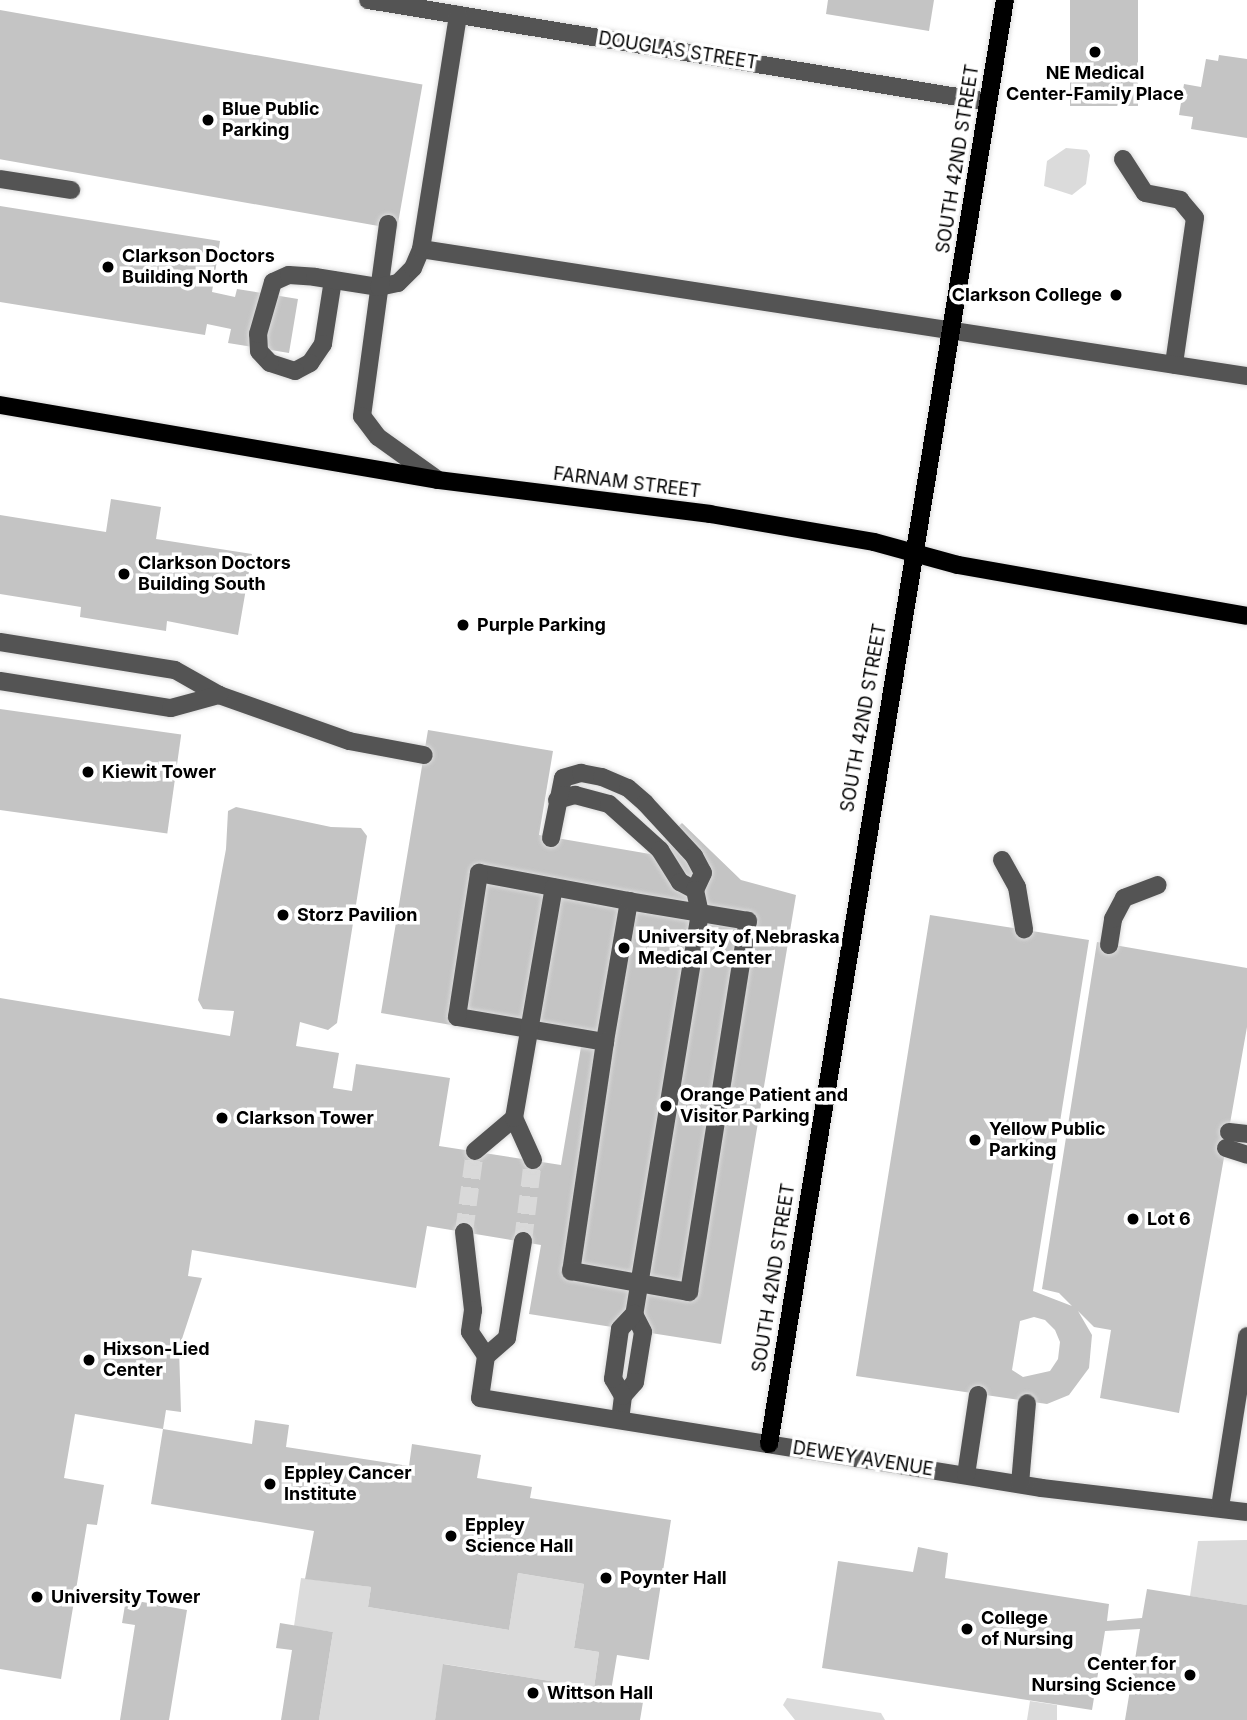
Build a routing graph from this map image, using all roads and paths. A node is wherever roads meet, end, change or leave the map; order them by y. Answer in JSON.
{"nodes":[{"id":1,"x":368,"y":0,"type":"edge"},
{"id":2,"x":1005,"y":0,"type":"edge"},
{"id":3,"x":458,"y":15,"type":"junction"},
{"id":4,"x":988,"y":102,"type":"junction"},
{"id":5,"x":1123,"y":159,"type":"dead end"},
{"id":6,"x":0,"y":179,"type":"edge"},
{"id":7,"x":71,"y":190,"type":"dead end"},
{"id":8,"x":388,"y":224,"type":"dead end"},
{"id":9,"x":421,"y":249,"type":"junction"},
{"id":10,"x":333,"y":280,"type":"junction"},
{"id":11,"x":379,"y":287,"type":"junction"},
{"id":12,"x":952,"y":329,"type":"junction"},
{"id":13,"x":1174,"y":364,"type":"junction"},
{"id":14,"x":1247,"y":376,"type":"edge"},
{"id":15,"x":0,"y":405,"type":"edge"},
{"id":16,"x":438,"y":480,"type":"junction"},
{"id":17,"x":913,"y":553,"type":"junction"},
{"id":18,"x":1247,"y":615,"type":"edge"},
{"id":19,"x":0,"y":642,"type":"edge"},
{"id":20,"x":0,"y":681,"type":"edge"},
{"id":21,"x":219,"y":695,"type":"junction"},
{"id":22,"x":424,"y":755,"type":"dead end"},
{"id":23,"x":551,"y":838,"type":"dead end"},
{"id":24,"x":1002,"y":860,"type":"dead end"},
{"id":25,"x":1158,"y":885,"type":"dead end"},
{"id":26,"x":554,"y":887,"type":"junction"},
{"id":27,"x":629,"y":901,"type":"junction"},
{"id":28,"x":700,"y":913,"type":"junction"},
{"id":29,"x":1024,"y":929,"type":"dead end"},
{"id":30,"x":1109,"y":945,"type":"dead end"},
{"id":31,"x":529,"y":1029,"type":"junction"},
{"id":32,"x":606,"y":1042,"type":"junction"},
{"id":33,"x":514,"y":1118,"type":"junction"},
{"id":34,"x":1234,"y":1138,"type":"edge"},
{"id":35,"x":475,"y":1151,"type":"tunnel mouth"},
{"id":36,"x":1247,"y":1155,"type":"edge"},
{"id":37,"x":533,"y":1160,"type":"tunnel mouth"},
{"id":38,"x":464,"y":1232,"type":"tunnel mouth"},
{"id":39,"x":523,"y":1241,"type":"tunnel mouth"},
{"id":40,"x":639,"y":1283,"type":"junction"},
{"id":41,"x":1247,"y":1336,"type":"edge"},
{"id":42,"x":486,"y":1356,"type":"junction"},
{"id":43,"x":978,"y":1395,"type":"dead end"},
{"id":44,"x":1027,"y":1403,"type":"dead end"},
{"id":45,"x":620,"y":1420,"type":"junction"},
{"id":46,"x":769,"y":1444,"type":"junction"},
{"id":47,"x":966,"y":1475,"type":"junction"},
{"id":48,"x":1020,"y":1484,"type":"junction"},
{"id":49,"x":1220,"y":1507,"type":"junction"},
{"id":50,"x":1247,"y":1512,"type":"edge"}],
"edges":[{"from":1,"to":3,"type":"street","name":"DOUGLAS STREET"},
{"from":2,"to":4,"type":"main road","name":"SOUTH 42ND STREET"},
{"from":3,"to":4,"type":"street","name":"DOUGLAS STREET"},
{"from":3,"to":9,"type":"street"},
{"from":4,"to":12,"type":"main road","name":"SOUTH 42ND STREET"},
{"from":5,"to":13,"type":"street"},
{"from":6,"to":7,"type":"street"},
{"from":8,"to":11,"type":"street"},
{"from":9,"to":11,"type":"street"},
{"from":9,"to":12,"type":"street"},
{"from":10,"to":10,"type":"street"},
{"from":10,"to":11,"type":"street"},
{"from":11,"to":16,"type":"street"},
{"from":12,"to":13,"type":"street"},
{"from":12,"to":17,"type":"main road","name":"SOUTH 42ND STREET"},
{"from":13,"to":14,"type":"street"},
{"from":15,"to":16,"type":"main road","name":"FARNAM STREET"},
{"from":16,"to":17,"type":"main road","name":"FARNAM STREET"},
{"from":17,"to":18,"type":"main road","name":"FARNAM STREET"},
{"from":17,"to":46,"type":"main road","name":"SOUTH 42ND STREET"},
{"from":19,"to":21,"type":"street"},
{"from":20,"to":21,"type":"street"},
{"from":21,"to":22,"type":"street"},
{"from":23,"to":28,"type":"street"},
{"from":24,"to":29,"type":"street"},
{"from":25,"to":30,"type":"street"},
{"from":26,"to":27,"type":"street"},
{"from":26,"to":31,"type":"street"},
{"from":26,"to":31,"type":"street"},
{"from":27,"to":28,"type":"street"},
{"from":27,"to":32,"type":"street"},
{"from":28,"to":40,"type":"street"},
{"from":28,"to":40,"type":"street"},
{"from":31,"to":32,"type":"street"},
{"from":31,"to":33,"type":"street"},
{"from":32,"to":40,"type":"street"},
{"from":33,"to":35,"type":"street"},
{"from":33,"to":37,"type":"street"},
{"from":34,"to":36,"type":"street"},
{"from":38,"to":42,"type":"street"},
{"from":39,"to":42,"type":"street"},
{"from":40,"to":45,"type":"street"},
{"from":41,"to":49,"type":"street"},
{"from":42,"to":45,"type":"street","name":"DEWEY AVENUE"},
{"from":43,"to":47,"type":"street"},
{"from":44,"to":48,"type":"street"},
{"from":45,"to":46,"type":"street","name":"DEWEY AVENUE"},
{"from":46,"to":47,"type":"street","name":"DEWEY AVENUE"},
{"from":47,"to":48,"type":"street","name":"DEWEY AVENUE"},
{"from":48,"to":49,"type":"street","name":"DEWEY AVENUE"},
{"from":49,"to":50,"type":"street","name":"DEWEY AVENUE"}]}
